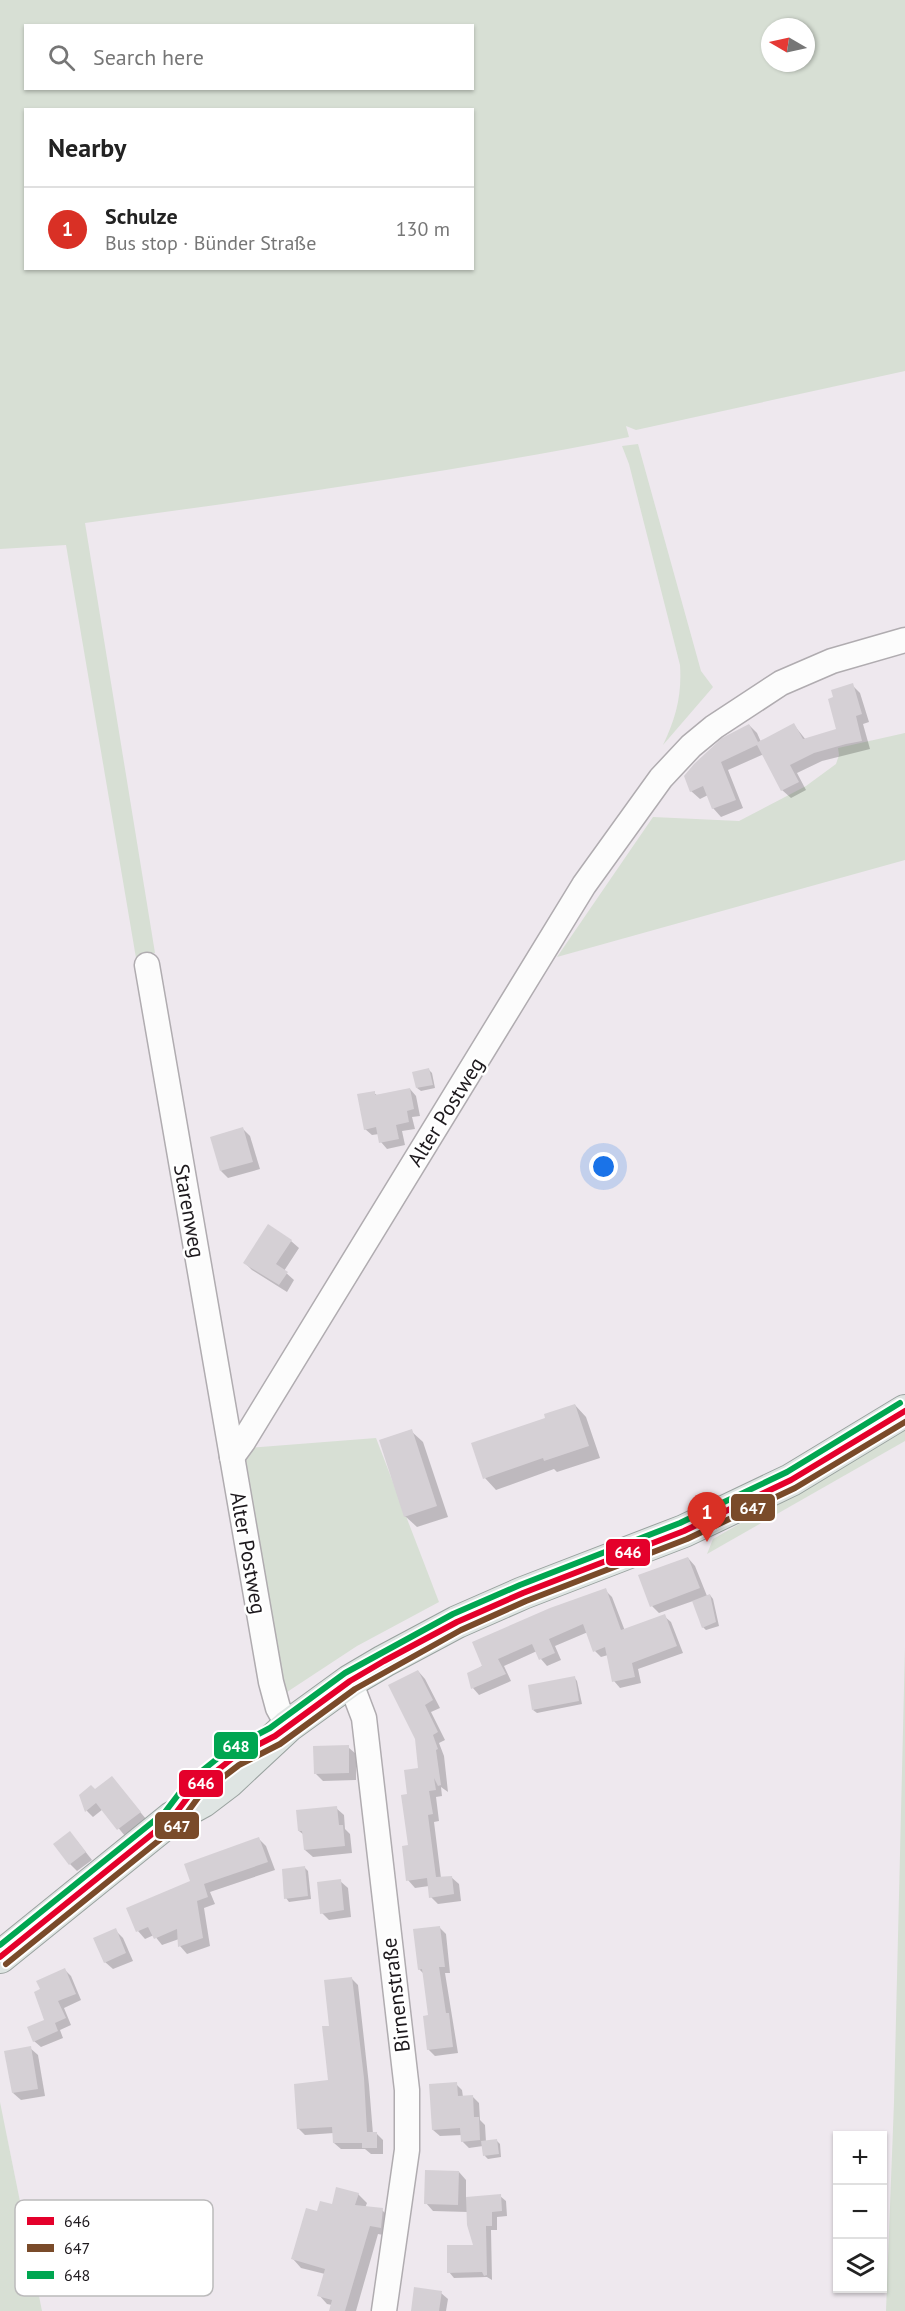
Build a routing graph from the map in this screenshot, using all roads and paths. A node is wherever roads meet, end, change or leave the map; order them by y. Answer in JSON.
{"nodes":[{"id":1,"x":905,"y":640,"type":"edge"},
{"id":2,"x":147,"y":965,"type":"dead end"},
{"id":3,"x":905,"y":1411,"type":"edge"},
{"id":4,"x":232,"y":1457,"type":"junction"},
{"id":5,"x":350,"y":1681,"type":"junction"},
{"id":6,"x":281,"y":1731,"type":"junction"},
{"id":7,"x":0,"y":1957,"type":"edge"},
{"id":8,"x":384,"y":2311,"type":"edge"}],
"edges":[{"from":1,"to":4,"type":"street","name":"Alter Postweg"},
{"from":2,"to":4,"type":"street","name":"Starenweg"},
{"from":3,"to":5,"type":"main road"},
{"from":4,"to":6,"type":"street","name":"Alter Postweg"},
{"from":5,"to":6,"type":"main road"},
{"from":5,"to":8,"type":"street","name":"Birnenstraße"},
{"from":6,"to":7,"type":"main road"}]}
